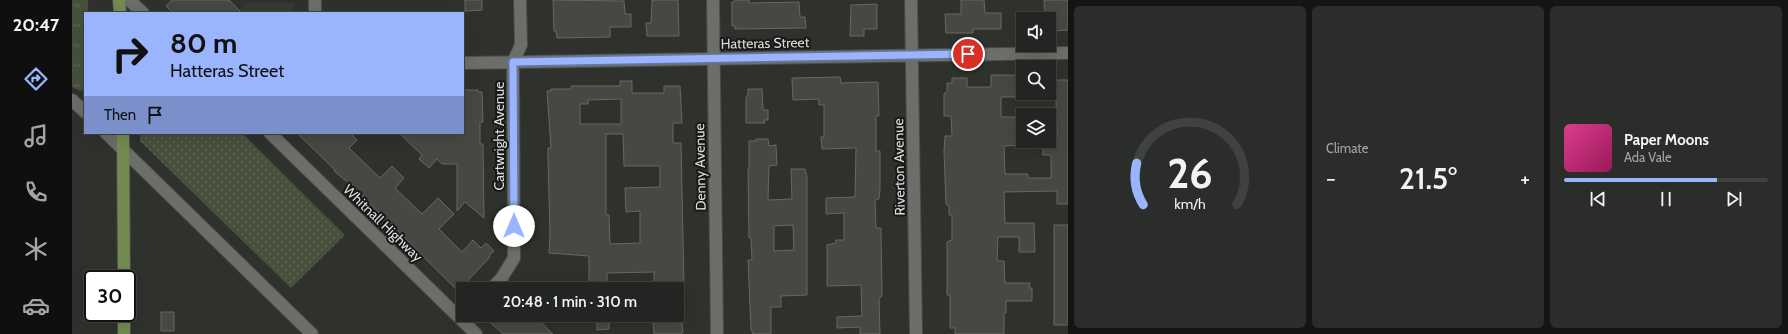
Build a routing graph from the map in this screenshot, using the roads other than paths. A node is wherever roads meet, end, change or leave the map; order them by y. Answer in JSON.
{"nodes":[{"id":1,"x":119,"y":0,"type":"edge"},
{"id":2,"x":129,"y":0,"type":"edge"},
{"id":3,"x":315,"y":0,"type":"edge"},
{"id":4,"x":520,"y":0,"type":"edge"},
{"id":5,"x":713,"y":0,"type":"edge"},
{"id":6,"x":911,"y":0,"type":"edge"},
{"id":7,"x":120,"y":12,"type":"edge"},
{"id":8,"x":142,"y":12,"type":"edge"},
{"id":9,"x":315,"y":12,"type":"edge"},
{"id":10,"x":1068,"y":52,"type":"edge"},
{"id":11,"x":912,"y":55,"type":"junction"},
{"id":12,"x":713,"y":59,"type":"junction"},
{"id":13,"x":513,"y":62,"type":"junction"},
{"id":14,"x":464,"y":63,"type":"edge"},
{"id":15,"x":72,"y":100,"type":"edge"},
{"id":16,"x":84,"y":111,"type":"edge"},
{"id":17,"x":107,"y":134,"type":"edge"},
{"id":18,"x":123,"y":134,"type":"edge"},
{"id":19,"x":271,"y":134,"type":"edge"},
{"id":20,"x":123,"y":148,"type":"junction"},
{"id":21,"x":124,"y":270,"type":"edge"},
{"id":22,"x":498,"y":282,"type":"edge"},
{"id":23,"x":456,"y":310,"type":"edge"},
{"id":24,"x":124,"y":322,"type":"edge"},
{"id":25,"x":467,"y":322,"type":"edge"},
{"id":26,"x":124,"y":334,"type":"edge"},
{"id":27,"x":312,"y":334,"type":"edge"},
{"id":28,"x":476,"y":334,"type":"edge"},
{"id":29,"x":717,"y":334,"type":"edge"},
{"id":30,"x":916,"y":334,"type":"edge"}],
"edges":[{"from":1,"to":7,"type":"main road"},
{"from":2,"to":8,"type":"street"},
{"from":3,"to":9,"type":"street"},
{"from":4,"to":13,"type":"street","name":"Cartwright Avenue"},
{"from":5,"to":12,"type":"street","name":"Denny Avenue"},
{"from":6,"to":11,"type":"street","name":"Riverton Avenue"},
{"from":10,"to":11,"type":"street","name":"Hatteras Street"},
{"from":11,"to":12,"type":"street","name":"Hatteras Street"},
{"from":11,"to":30,"type":"street","name":"Riverton Avenue"},
{"from":12,"to":13,"type":"street","name":"Hatteras Street"},
{"from":12,"to":29,"type":"street","name":"Denny Avenue"},
{"from":13,"to":14,"type":"street","name":"Hatteras Street"},
{"from":13,"to":22,"type":"street","name":"Cartwright Avenue"},
{"from":15,"to":16,"type":"street"},
{"from":17,"to":20,"type":"street"},
{"from":18,"to":20,"type":"main road"},
{"from":19,"to":23,"type":"street","name":"Whitnall Highway"},
{"from":20,"to":21,"type":"main road"},
{"from":20,"to":27,"type":"street"},
{"from":24,"to":26,"type":"main road"},
{"from":25,"to":28,"type":"street","name":"Whitnall Highway"}]}
